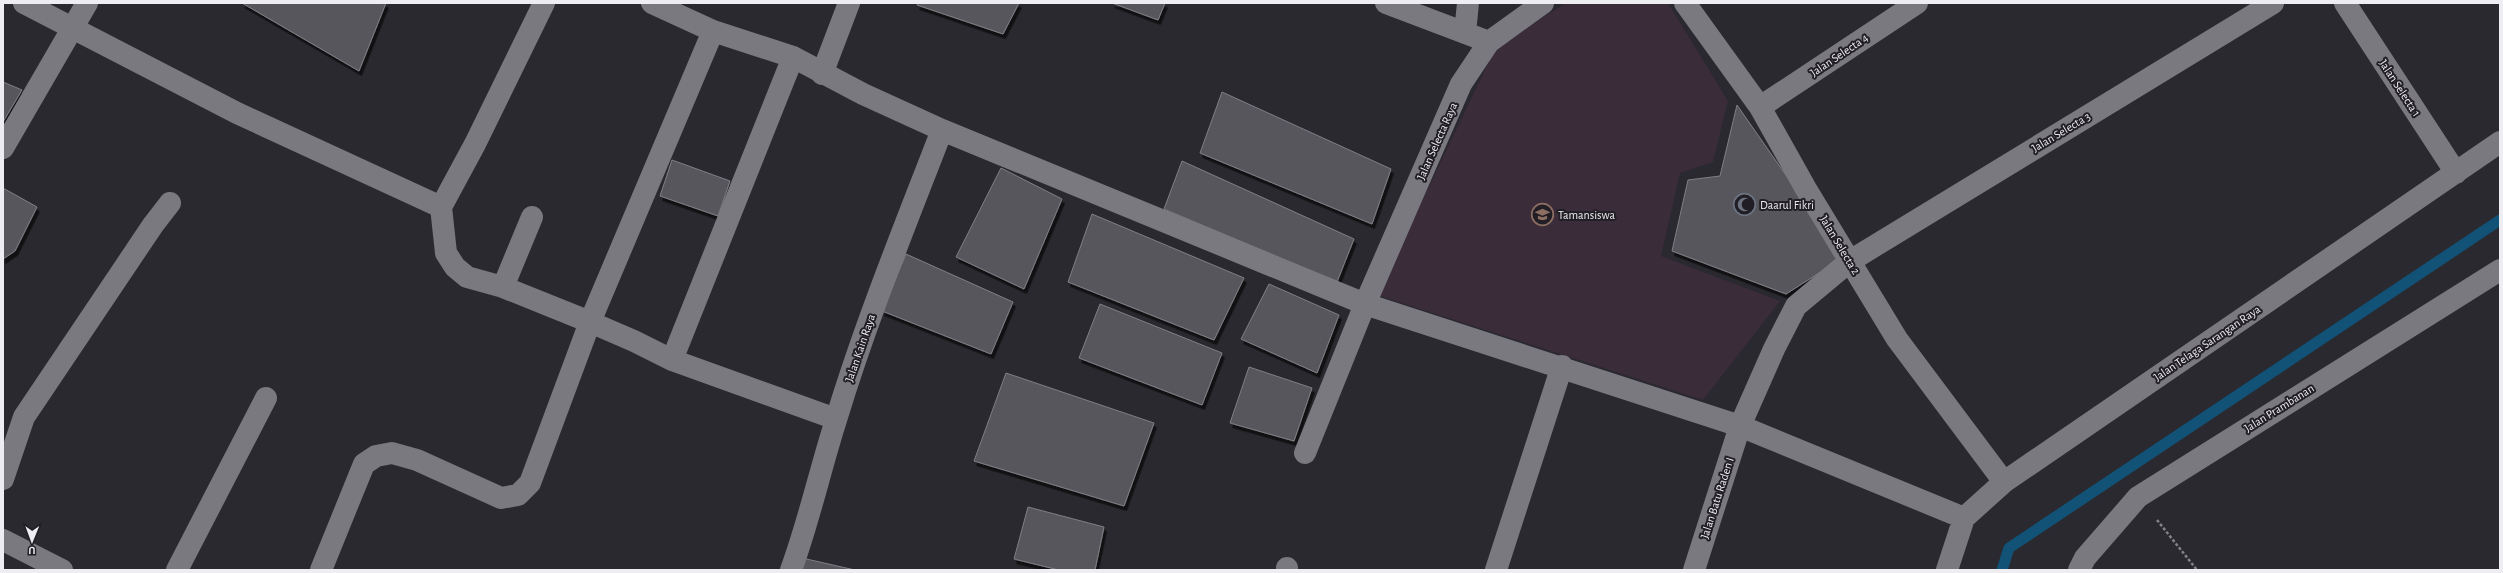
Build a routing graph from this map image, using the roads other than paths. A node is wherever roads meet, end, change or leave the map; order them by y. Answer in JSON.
{"nodes":[{"id":1,"x":24,"y":3,"type":"edge"},
{"id":2,"x":87,"y":3,"type":"edge"},
{"id":3,"x":544,"y":3,"type":"edge"},
{"id":4,"x":652,"y":3,"type":"edge"},
{"id":5,"x":849,"y":3,"type":"edge"},
{"id":6,"x":1386,"y":3,"type":"edge"},
{"id":7,"x":1468,"y":3,"type":"edge"},
{"id":8,"x":1543,"y":3,"type":"edge"},
{"id":9,"x":1685,"y":3,"type":"edge"},
{"id":10,"x":1917,"y":3,"type":"edge"},
{"id":11,"x":2272,"y":3,"type":"edge"},
{"id":12,"x":2345,"y":3,"type":"edge"},
{"id":13,"x":72,"y":28,"type":"junction"},
{"id":14,"x":713,"y":31,"type":"junction"},
{"id":15,"x":1465,"y":33,"type":"junction"},
{"id":16,"x":1489,"y":42,"type":"junction"},
{"id":17,"x":793,"y":57,"type":"junction"},
{"id":18,"x":822,"y":74,"type":"junction"},
{"id":19,"x":1760,"y":107,"type":"junction"},
{"id":20,"x":942,"y":130,"type":"junction"},
{"id":21,"x":2500,"y":142,"type":"edge"},
{"id":22,"x":3,"y":148,"type":"edge"},
{"id":23,"x":2456,"y":173,"type":"junction"},
{"id":24,"x":170,"y":203,"type":"dead end"},
{"id":25,"x":441,"y":207,"type":"junction"},
{"id":26,"x":532,"y":217,"type":"dead end"},
{"id":27,"x":1850,"y":261,"type":"junction"},
{"id":28,"x":2500,"y":270,"type":"edge"},
{"id":29,"x":503,"y":287,"type":"junction"},
{"id":30,"x":1365,"y":304,"type":"junction"},
{"id":31,"x":590,"y":322,"type":"junction"},
{"id":32,"x":672,"y":360,"type":"junction"},
{"id":33,"x":1562,"y":366,"type":"junction"},
{"id":34,"x":266,"y":398,"type":"dead end"},
{"id":35,"x":836,"y":419,"type":"junction"},
{"id":36,"x":1740,"y":426,"type":"junction"},
{"id":37,"x":1305,"y":453,"type":"dead end"},
{"id":38,"x":3,"y":479,"type":"edge"},
{"id":39,"x":2004,"y":482,"type":"junction"},
{"id":40,"x":1964,"y":518,"type":"junction"},
{"id":41,"x":3,"y":540,"type":"edge"},
{"id":42,"x":62,"y":570,"type":"edge"},
{"id":43,"x":177,"y":570,"type":"edge"},
{"id":44,"x":321,"y":570,"type":"edge"},
{"id":45,"x":791,"y":570,"type":"edge"},
{"id":46,"x":1496,"y":570,"type":"edge"},
{"id":47,"x":1694,"y":570,"type":"edge"},
{"id":48,"x":1947,"y":570,"type":"edge"},
{"id":49,"x":2079,"y":570,"type":"edge"}],
"edges":[{"from":1,"to":13,"type":"street"},
{"from":2,"to":13,"type":"street"},
{"from":3,"to":25,"type":"street"},
{"from":4,"to":14,"type":"street"},
{"from":5,"to":18,"type":"street"},
{"from":6,"to":15,"type":"street"},
{"from":7,"to":15,"type":"street"},
{"from":8,"to":16,"type":"street","name":"Jalan Selecta Raya"},
{"from":9,"to":19,"type":"street","name":"Jalan Selecta 2"},
{"from":10,"to":19,"type":"street","name":"Jalan Selecta 4"},
{"from":11,"to":27,"type":"street","name":"Jalan Selecta 3"},
{"from":12,"to":23,"type":"street","name":"Jalan Selecta 1"},
{"from":13,"to":22,"type":"street"},
{"from":13,"to":25,"type":"street"},
{"from":14,"to":17,"type":"street"},
{"from":14,"to":31,"type":"street"},
{"from":15,"to":16,"type":"street"},
{"from":16,"to":30,"type":"street","name":"Jalan Selecta Raya"},
{"from":17,"to":18,"type":"street"},
{"from":17,"to":32,"type":"street"},
{"from":18,"to":20,"type":"street"},
{"from":19,"to":27,"type":"street","name":"Jalan Selecta 2"},
{"from":20,"to":30,"type":"street"},
{"from":20,"to":35,"type":"street","name":"Jalan Kain Raya"},
{"from":21,"to":23,"type":"street","name":"Jalan Telaga Sarangan Raya"},
{"from":23,"to":39,"type":"street","name":"Jalan Telaga Sarangan Raya"},
{"from":24,"to":38,"type":"street"},
{"from":25,"to":29,"type":"street"},
{"from":26,"to":29,"type":"street"},
{"from":27,"to":36,"type":"street","name":"Jalan Selecta 3"},
{"from":27,"to":39,"type":"street","name":"Jalan Selecta 2"},
{"from":28,"to":49,"type":"street","name":"Jalan Prambanan"},
{"from":29,"to":31,"type":"street"},
{"from":30,"to":33,"type":"street"},
{"from":30,"to":37,"type":"street","name":"Jalan Selecta Raya"},
{"from":31,"to":32,"type":"street"},
{"from":31,"to":44,"type":"street"},
{"from":32,"to":35,"type":"street"},
{"from":33,"to":36,"type":"street"},
{"from":33,"to":46,"type":"street"},
{"from":34,"to":43,"type":"street"},
{"from":35,"to":45,"type":"street","name":"Jalan Kain Raya"},
{"from":36,"to":40,"type":"street"},
{"from":36,"to":47,"type":"street","name":"Jalan Batu Raden I"},
{"from":39,"to":40,"type":"street","name":"Jalan Telaga Sarangan Raya"},
{"from":40,"to":48,"type":"street","name":"Jalan Telaga Sarangan Raya"},
{"from":41,"to":42,"type":"street"}]}
